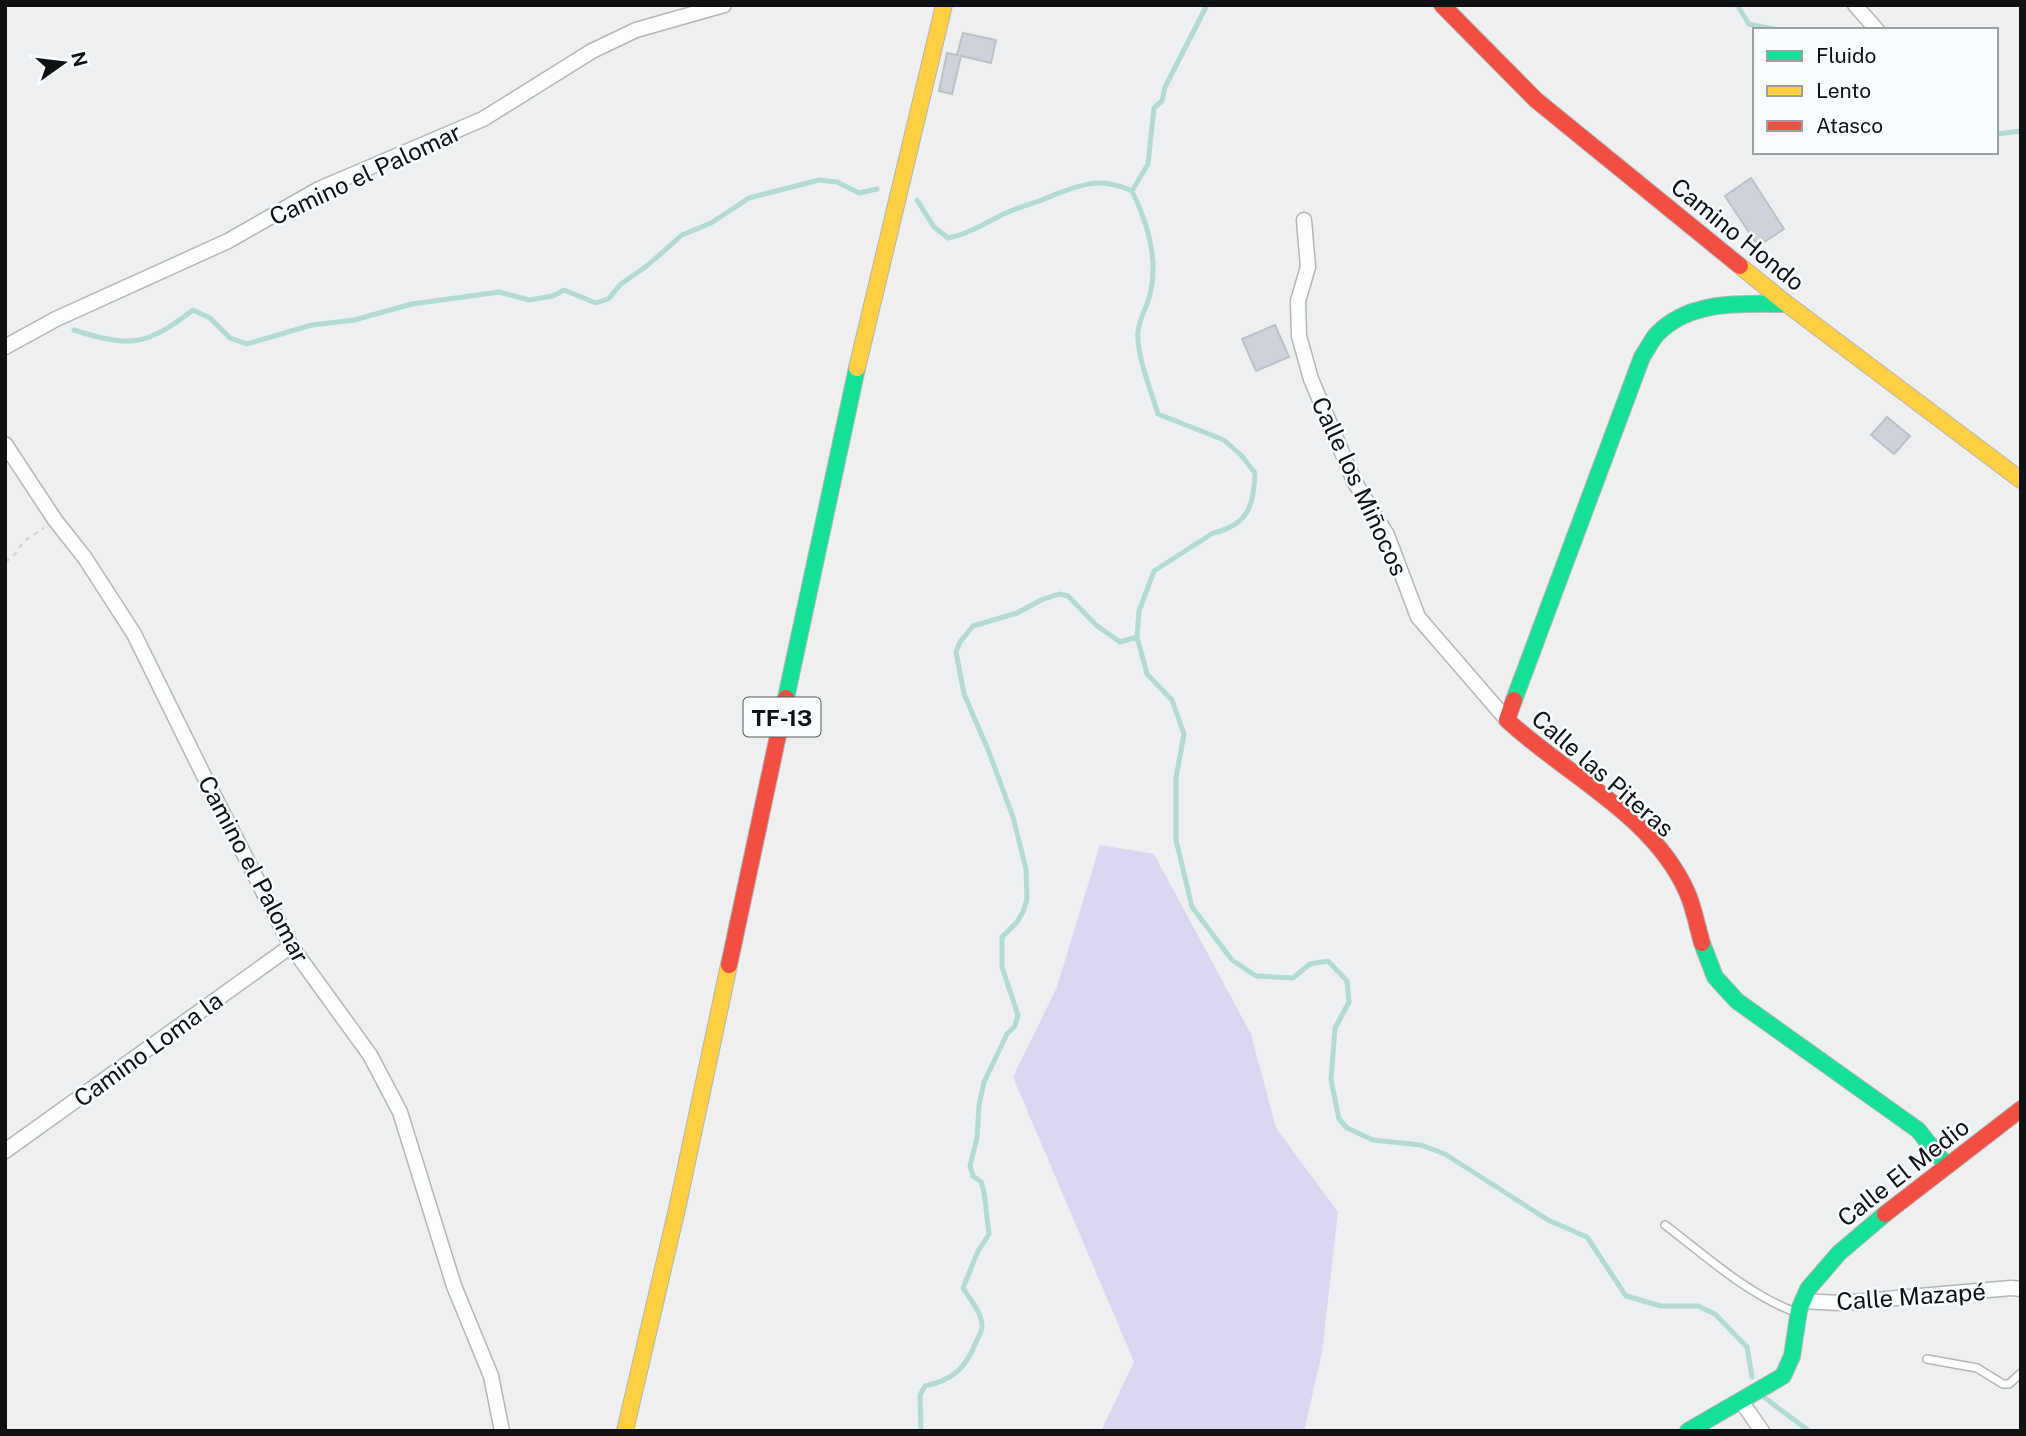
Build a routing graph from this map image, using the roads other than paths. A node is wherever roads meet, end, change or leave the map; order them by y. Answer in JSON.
{"nodes":[{"id":1,"x":724,"y":5,"type":"edge"},
{"id":2,"x":944,"y":5,"type":"edge"},
{"id":3,"x":1442,"y":5,"type":"edge"},
{"id":4,"x":1855,"y":5,"type":"edge"},
{"id":5,"x":1875,"y":28,"type":"edge"},
{"id":6,"x":1304,"y":220,"type":"dead end"},
{"id":7,"x":1787,"y":304,"type":"junction"},
{"id":8,"x":5,"y":346,"type":"edge"},
{"id":9,"x":5,"y":444,"type":"edge"},
{"id":10,"x":2021,"y":480,"type":"edge"},
{"id":11,"x":1507,"y":720,"type":"junction"},
{"id":12,"x":291,"y":946,"type":"junction"},
{"id":13,"x":2021,"y":1109,"type":"edge"},
{"id":14,"x":5,"y":1151,"type":"edge"},
{"id":15,"x":1946,"y":1165,"type":"junction"},
{"id":16,"x":1665,"y":1225,"type":"dead end"},
{"id":17,"x":2021,"y":1289,"type":"edge"},
{"id":18,"x":1800,"y":1307,"type":"junction"},
{"id":19,"x":1927,"y":1359,"type":"dead end"},
{"id":20,"x":2021,"y":1373,"type":"edge"},
{"id":21,"x":1741,"y":1401,"type":"junction"},
{"id":22,"x":502,"y":1431,"type":"edge"},
{"id":23,"x":625,"y":1431,"type":"edge"},
{"id":24,"x":1688,"y":1431,"type":"edge"},
{"id":25,"x":1762,"y":1431,"type":"edge"}],
"edges":[{"from":1,"to":8,"type":"street","name":"Camino el Palomar"},
{"from":2,"to":23,"type":"street","number":"TF-13"},
{"from":3,"to":7,"type":"street","name":"Camino Hondo"},
{"from":4,"to":5,"type":"street"},
{"from":6,"to":11,"type":"street","name":"Calle los Miñocos"},
{"from":7,"to":10,"type":"street","name":"Camino Hondo"},
{"from":7,"to":11,"type":"street","name":"Calle las Piteras"},
{"from":9,"to":12,"type":"street","name":"Camino el Palomar"},
{"from":11,"to":15,"type":"street","name":"Calle las Piteras"},
{"from":12,"to":14,"type":"street","name":"Camino Loma la"},
{"from":12,"to":22,"type":"street","name":"Camino el Palomar"},
{"from":13,"to":15,"type":"street","name":"Calle El Medio"},
{"from":15,"to":18,"type":"street","name":"Calle El Medio"},
{"from":16,"to":18,"type":"lane"},
{"from":17,"to":18,"type":"street","name":"Calle Mazapé"},
{"from":18,"to":21,"type":"street"},
{"from":19,"to":20,"type":"lane"},
{"from":21,"to":24,"type":"street"},
{"from":21,"to":25,"type":"street"}]}
